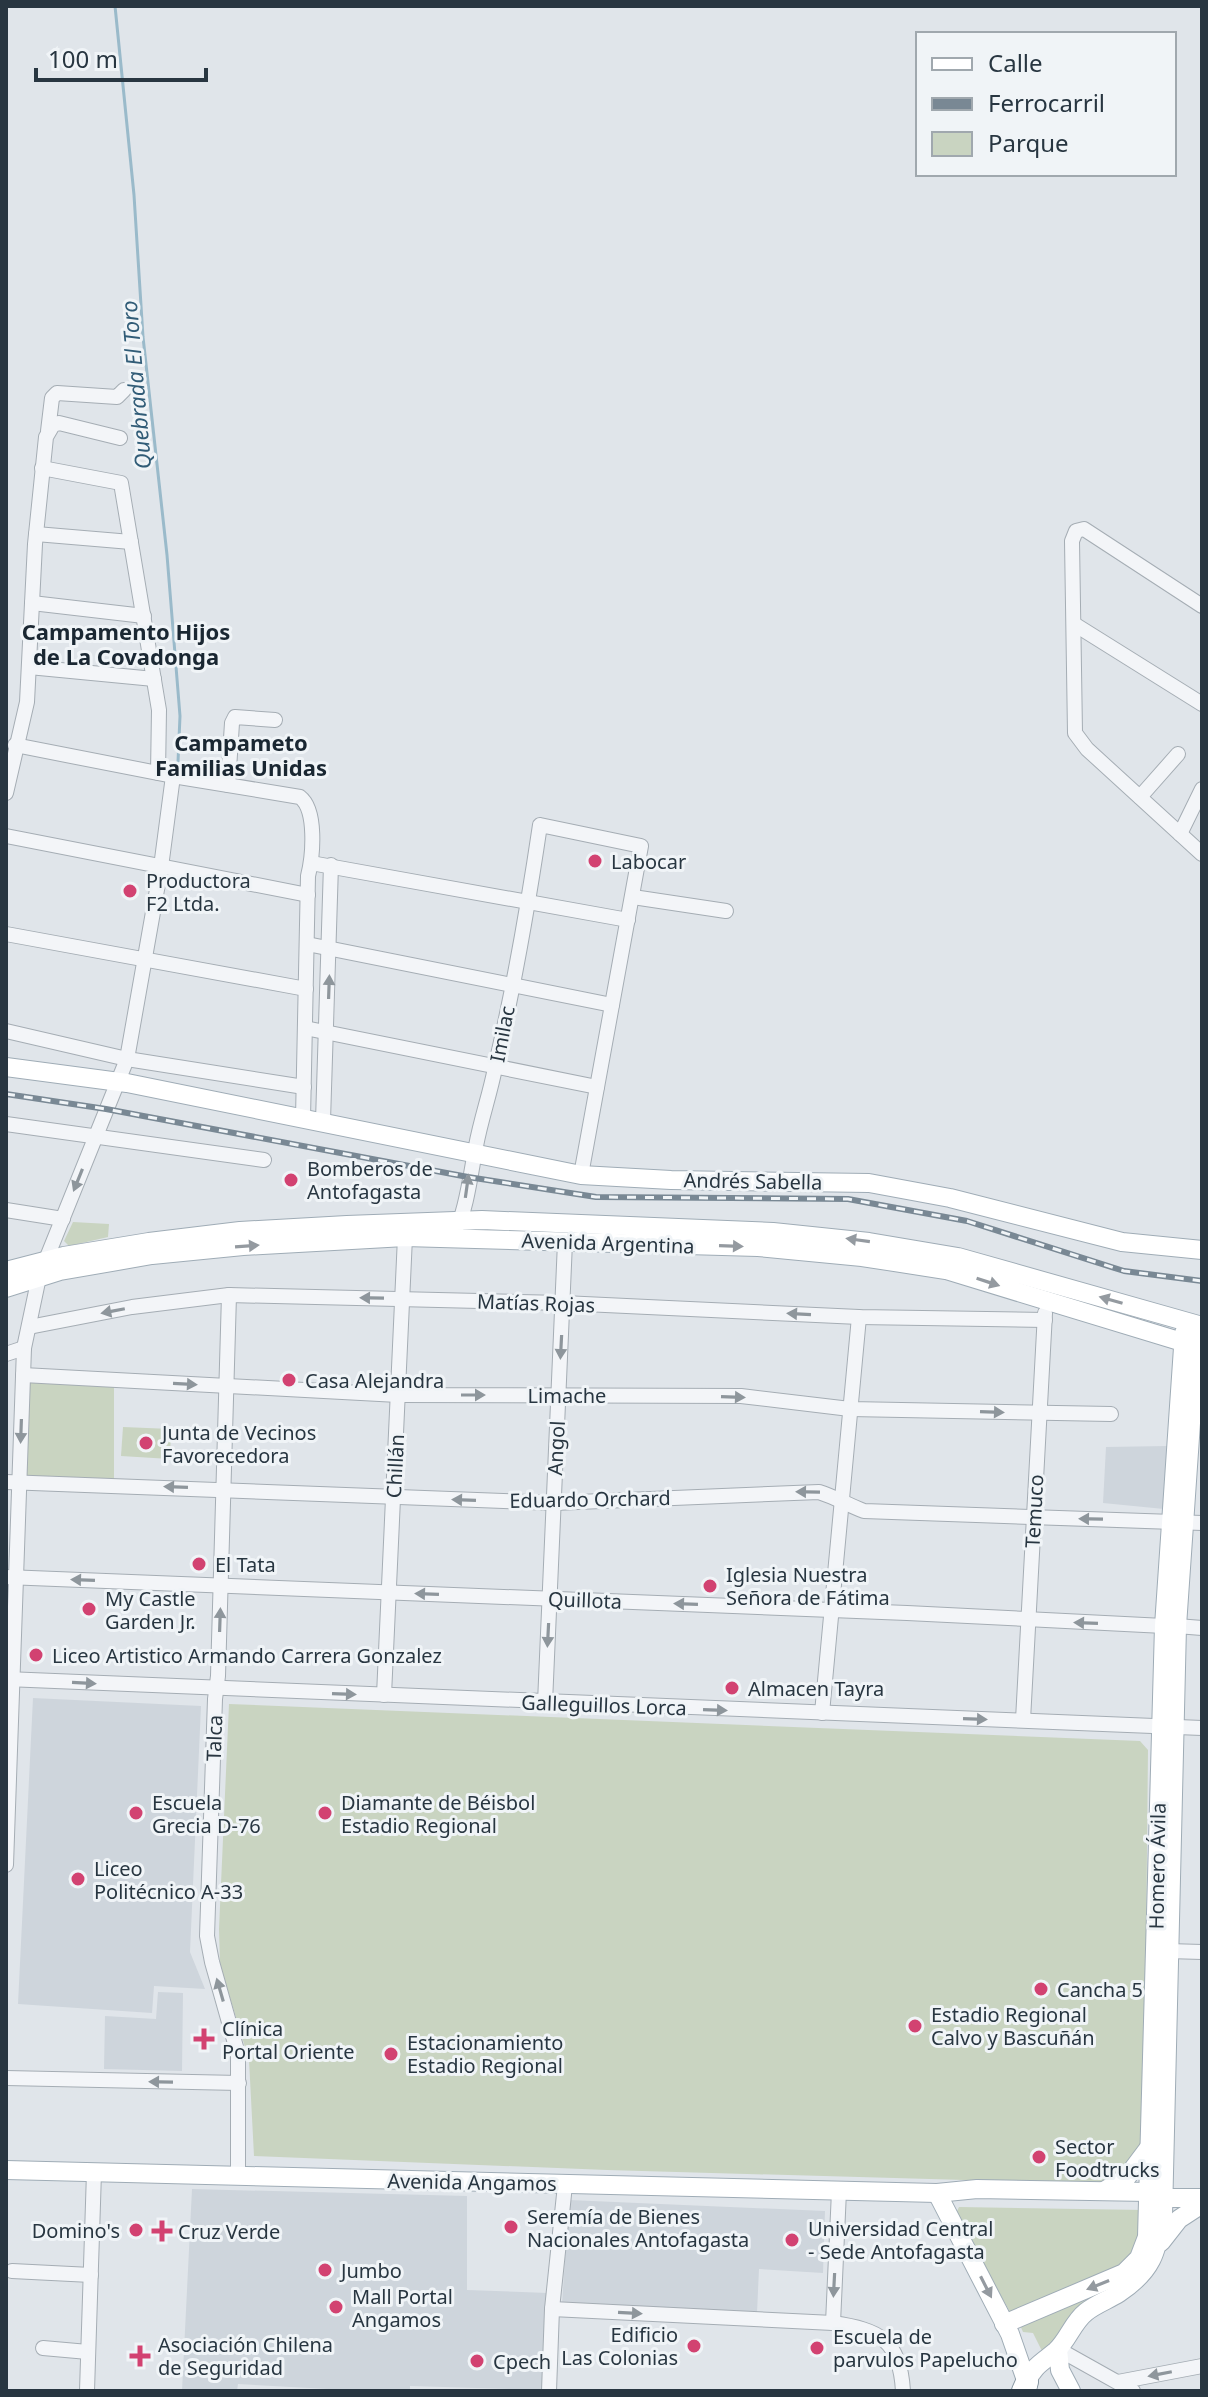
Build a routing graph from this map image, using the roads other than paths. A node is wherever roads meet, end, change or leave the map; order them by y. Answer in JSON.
{"nodes":[{"id":1,"x":124,"y":390,"type":"dead end"},
{"id":2,"x":48,"y":432,"type":"junction"},
{"id":3,"x":120,"y":438,"type":"dead end"},
{"id":4,"x":42,"y":468,"type":"junction"},
{"id":5,"x":36,"y":534,"type":"junction"},
{"id":6,"x":131,"y":542,"type":"junction"},
{"id":7,"x":32,"y":603,"type":"junction"},
{"id":8,"x":1202,"y":606,"type":"edge"},
{"id":9,"x":144,"y":616,"type":"junction"},
{"id":10,"x":1074,"y":624,"type":"junction"},
{"id":11,"x":29,"y":667,"type":"junction"},
{"id":12,"x":154,"y":679,"type":"junction"},
{"id":13,"x":1202,"y":704,"type":"edge"},
{"id":14,"x":275,"y":720,"type":"dead end"},
{"id":15,"x":15,"y":745,"type":"junction"},
{"id":16,"x":1178,"y":754,"type":"dead end"},
{"id":17,"x":166,"y":775,"type":"junction"},
{"id":18,"x":228,"y":785,"type":"junction"},
{"id":19,"x":1202,"y":789,"type":"edge"},
{"id":20,"x":6,"y":793,"type":"edge"},
{"id":21,"x":1140,"y":797,"type":"junction"},
{"id":22,"x":1180,"y":834,"type":"junction"},
{"id":23,"x":6,"y":836,"type":"edge"},
{"id":24,"x":1202,"y":854,"type":"edge"},
{"id":25,"x":311,"y":863,"type":"junction"},
{"id":26,"x":331,"y":865,"type":"junction"},
{"id":27,"x":161,"y":867,"type":"junction"},
{"id":28,"x":308,"y":895,"type":"junction"},
{"id":29,"x":633,"y":897,"type":"junction"},
{"id":30,"x":528,"y":902,"type":"junction"},
{"id":31,"x":726,"y":911,"type":"dead end"},
{"id":32,"x":628,"y":920,"type":"junction"},
{"id":33,"x":6,"y":934,"type":"edge"},
{"id":34,"x":307,"y":944,"type":"junction"},
{"id":35,"x":330,"y":948,"type":"junction"},
{"id":36,"x":145,"y":959,"type":"junction"},
{"id":37,"x":512,"y":985,"type":"junction"},
{"id":38,"x":306,"y":989,"type":"junction"},
{"id":39,"x":612,"y":1005,"type":"junction"},
{"id":40,"x":305,"y":1028,"type":"junction"},
{"id":41,"x":6,"y":1031,"type":"edge"},
{"id":42,"x":327,"y":1032,"type":"junction"},
{"id":43,"x":127,"y":1059,"type":"junction"},
{"id":44,"x":6,"y":1067,"type":"edge"},
{"id":45,"x":495,"y":1068,"type":"junction"},
{"id":46,"x":118,"y":1082,"type":"junction"},
{"id":47,"x":304,"y":1087,"type":"junction"},
{"id":48,"x":597,"y":1087,"type":"junction"},
{"id":49,"x":303,"y":1118,"type":"junction"},
{"id":50,"x":323,"y":1121,"type":"junction"},
{"id":51,"x":6,"y":1124,"type":"edge"},
{"id":52,"x":96,"y":1137,"type":"junction"},
{"id":53,"x":475,"y":1152,"type":"junction"},
{"id":54,"x":264,"y":1160,"type":"dead end"},
{"id":55,"x":581,"y":1175,"type":"junction"},
{"id":56,"x":6,"y":1210,"type":"edge"},
{"id":57,"x":63,"y":1219,"type":"junction"},
{"id":58,"x":461,"y":1221,"type":"junction"},
{"id":59,"x":405,"y":1237,"type":"junction"},
{"id":60,"x":447,"y":1238,"type":"junction"},
{"id":61,"x":565,"y":1242,"type":"junction"},
{"id":62,"x":1202,"y":1250,"type":"edge"},
{"id":63,"x":47,"y":1260,"type":"junction"},
{"id":64,"x":6,"y":1271,"type":"edge"},
{"id":65,"x":39,"y":1277,"type":"junction"},
{"id":66,"x":6,"y":1288,"type":"edge"},
{"id":67,"x":229,"y":1295,"type":"junction"},
{"id":68,"x":402,"y":1299,"type":"junction"},
{"id":69,"x":1047,"y":1301,"type":"junction"},
{"id":70,"x":563,"y":1303,"type":"junction"},
{"id":71,"x":859,"y":1317,"type":"junction"},
{"id":72,"x":1045,"y":1320,"type":"junction"},
{"id":73,"x":1195,"y":1325,"type":"edge"},
{"id":74,"x":29,"y":1327,"type":"junction"},
{"id":75,"x":1193,"y":1345,"type":"edge"},
{"id":76,"x":24,"y":1348,"type":"junction"},
{"id":77,"x":6,"y":1354,"type":"edge"},
{"id":78,"x":23,"y":1375,"type":"junction"},
{"id":79,"x":226,"y":1386,"type":"junction"},
{"id":80,"x":559,"y":1394,"type":"junction"},
{"id":81,"x":398,"y":1395,"type":"junction"},
{"id":82,"x":850,"y":1409,"type":"junction"},
{"id":83,"x":1040,"y":1414,"type":"junction"},
{"id":84,"x":1111,"y":1414,"type":"dead end"},
{"id":85,"x":13,"y":1482,"type":"edge"},
{"id":86,"x":224,"y":1488,"type":"junction"},
{"id":87,"x":393,"y":1497,"type":"junction"},
{"id":88,"x":842,"y":1499,"type":"junction"},
{"id":89,"x":554,"y":1503,"type":"junction"},
{"id":90,"x":1034,"y":1518,"type":"junction"},
{"id":91,"x":1185,"y":1522,"type":"edge"},
{"id":92,"x":11,"y":1577,"type":"edge"},
{"id":93,"x":221,"y":1585,"type":"junction"},
{"id":94,"x":389,"y":1592,"type":"junction"},
{"id":95,"x":549,"y":1599,"type":"junction"},
{"id":96,"x":832,"y":1610,"type":"junction"},
{"id":97,"x":1028,"y":1620,"type":"junction"},
{"id":98,"x":1170,"y":1626,"type":"junction"},
{"id":99,"x":1202,"y":1628,"type":"edge"},
{"id":100,"x":10,"y":1679,"type":"edge"},
{"id":101,"x":216,"y":1688,"type":"junction"},
{"id":102,"x":384,"y":1695,"type":"junction"},
{"id":103,"x":545,"y":1703,"type":"junction"},
{"id":104,"x":822,"y":1713,"type":"junction"},
{"id":105,"x":1023,"y":1720,"type":"junction"},
{"id":106,"x":1167,"y":1727,"type":"junction"},
{"id":107,"x":1202,"y":1728,"type":"edge"},
{"id":108,"x":6,"y":1865,"type":"edge"},
{"id":109,"x":1168,"y":1951,"type":"junction"},
{"id":110,"x":1202,"y":1952,"type":"edge"},
{"id":111,"x":6,"y":2078,"type":"edge"},
{"id":112,"x":239,"y":2083,"type":"junction"},
{"id":113,"x":1149,"y":2146,"type":"junction"},
{"id":114,"x":6,"y":2170,"type":"edge"},
{"id":115,"x":94,"y":2172,"type":"junction"},
{"id":116,"x":238,"y":2177,"type":"junction"},
{"id":117,"x":565,"y":2185,"type":"junction"},
{"id":118,"x":839,"y":2191,"type":"junction"},
{"id":119,"x":1101,"y":2192,"type":"junction"},
{"id":120,"x":937,"y":2193,"type":"junction"},
{"id":121,"x":1154,"y":2198,"type":"junction"},
{"id":122,"x":1202,"y":2198,"type":"edge"},
{"id":123,"x":1202,"y":2204,"type":"edge"},
{"id":124,"x":1158,"y":2248,"type":"junction"},
{"id":125,"x":12,"y":2271,"type":"dead end"},
{"id":126,"x":91,"y":2275,"type":"junction"},
{"id":127,"x":552,"y":2309,"type":"junction"},
{"id":128,"x":833,"y":2323,"type":"junction"},
{"id":129,"x":1004,"y":2324,"type":"junction"},
{"id":130,"x":43,"y":2348,"type":"dead end"},
{"id":131,"x":1058,"y":2349,"type":"junction"},
{"id":132,"x":88,"y":2352,"type":"junction"},
{"id":133,"x":1040,"y":2363,"type":"junction"},
{"id":134,"x":1202,"y":2366,"type":"edge"},
{"id":135,"x":1060,"y":2370,"type":"junction"},
{"id":136,"x":1118,"y":2382,"type":"junction"},
{"id":137,"x":1026,"y":2388,"type":"edge"},
{"id":138,"x":87,"y":2391,"type":"edge"},
{"id":139,"x":549,"y":2391,"type":"edge"},
{"id":140,"x":903,"y":2391,"type":"edge"},
{"id":141,"x":1071,"y":2391,"type":"edge"},
{"id":142,"x":1133,"y":2391,"type":"edge"}],
"edges":[{"from":1,"to":2,"type":"street"},
{"from":2,"to":3,"type":"street"},
{"from":2,"to":4,"type":"street"},
{"from":4,"to":5,"type":"street"},
{"from":4,"to":6,"type":"street"},
{"from":5,"to":6,"type":"street"},
{"from":5,"to":7,"type":"street"},
{"from":6,"to":9,"type":"street"},
{"from":7,"to":9,"type":"street"},
{"from":7,"to":11,"type":"street"},
{"from":8,"to":10,"type":"street"},
{"from":9,"to":12,"type":"street"},
{"from":10,"to":13,"type":"street"},
{"from":10,"to":21,"type":"street"},
{"from":11,"to":12,"type":"street"},
{"from":11,"to":15,"type":"street"},
{"from":12,"to":17,"type":"street"},
{"from":14,"to":18,"type":"street"},
{"from":15,"to":17,"type":"street"},
{"from":15,"to":20,"type":"street"},
{"from":16,"to":21,"type":"street"},
{"from":17,"to":18,"type":"street"},
{"from":17,"to":27,"type":"street"},
{"from":18,"to":25,"type":"street"},
{"from":19,"to":22,"type":"street"},
{"from":21,"to":22,"type":"street"},
{"from":22,"to":24,"type":"street"},
{"from":23,"to":27,"type":"street"},
{"from":25,"to":26,"type":"street"},
{"from":25,"to":28,"type":"street"},
{"from":26,"to":30,"type":"street"},
{"from":26,"to":35,"type":"street"},
{"from":27,"to":28,"type":"street"},
{"from":27,"to":36,"type":"street"},
{"from":28,"to":34,"type":"street"},
{"from":29,"to":30,"type":"street","name":"Imilac"},
{"from":29,"to":31,"type":"street"},
{"from":29,"to":32,"type":"street"},
{"from":30,"to":32,"type":"street"},
{"from":30,"to":37,"type":"street","name":"Imilac"},
{"from":32,"to":39,"type":"street"},
{"from":33,"to":36,"type":"street"},
{"from":34,"to":35,"type":"street"},
{"from":34,"to":38,"type":"street"},
{"from":35,"to":37,"type":"street"},
{"from":42,"to":35,"type":"street","one_way":true},
{"from":36,"to":38,"type":"street"},
{"from":36,"to":43,"type":"street"},
{"from":37,"to":39,"type":"street"},
{"from":37,"to":45,"type":"street","name":"Imilac"},
{"from":38,"to":40,"type":"street"},
{"from":39,"to":48,"type":"street"},
{"from":40,"to":42,"type":"street"},
{"from":40,"to":47,"type":"street"},
{"from":41,"to":43,"type":"street"},
{"from":42,"to":45,"type":"street"},
{"from":42,"to":50,"type":"street"},
{"from":43,"to":46,"type":"street"},
{"from":43,"to":47,"type":"street"},
{"from":44,"to":46,"type":"main road","name":"Andrés Sabella"},
{"from":45,"to":48,"type":"street"},
{"from":45,"to":53,"type":"street","name":"Imilac"},
{"from":46,"to":49,"type":"main road","name":"Andrés Sabella"},
{"from":46,"to":52,"type":"street"},
{"from":47,"to":49,"type":"street"},
{"from":48,"to":55,"type":"street"},
{"from":49,"to":50,"type":"main road","name":"Andrés Sabella"},
{"from":50,"to":53,"type":"main road","name":"Andrés Sabella"},
{"from":51,"to":52,"type":"street"},
{"from":52,"to":54,"type":"street"},
{"from":52,"to":57,"type":"street","one_way":true},
{"from":53,"to":55,"type":"main road","name":"Andrés Sabella"},
{"from":58,"to":53,"type":"street","name":"Imilac","one_way":true},
{"from":55,"to":62,"type":"main road","name":"Andrés Sabella"},
{"from":56,"to":57,"type":"street"},
{"from":57,"to":63,"type":"street"},
{"from":58,"to":60,"type":"street","name":"Imilac"},
{"from":58,"to":63,"type":"main road","name":"Avenida Argentina"},
{"from":73,"to":58,"type":"main road","name":"Avenida Argentina","one_way":true},
{"from":59,"to":60,"type":"main road","name":"Avenida Argentina"},
{"from":65,"to":59,"type":"main road","name":"Avenida Argentina","one_way":true},
{"from":59,"to":68,"type":"street","name":"Chillán"},
{"from":60,"to":61,"type":"main road","name":"Avenida Argentina"},
{"from":61,"to":69,"type":"main road","name":"Avenida Argentina","one_way":true},
{"from":61,"to":70,"type":"street","name":"Angol"},
{"from":63,"to":64,"type":"main road","name":"Avenida Argentina"},
{"from":63,"to":65,"type":"street"},
{"from":65,"to":66,"type":"main road","name":"Avenida Argentina"},
{"from":65,"to":74,"type":"street"},
{"from":68,"to":67,"type":"street","name":"Matías Rojas","one_way":true},
{"from":67,"to":74,"type":"street","name":"Matías Rojas","one_way":true},
{"from":67,"to":79,"type":"street","name":"Talca"},
{"from":68,"to":70,"type":"street","name":"Matías Rojas"},
{"from":68,"to":81,"type":"street","name":"Chillán"},
{"from":69,"to":72,"type":"street","name":"Temuco"},
{"from":69,"to":75,"type":"main road","name":"Avenida Argentina"},
{"from":71,"to":70,"type":"street","name":"Matías Rojas","one_way":true},
{"from":70,"to":80,"type":"street","name":"Angol","one_way":true},
{"from":71,"to":72,"type":"street","name":"Matías Rojas"},
{"from":71,"to":82,"type":"street"},
{"from":72,"to":83,"type":"street","name":"Temuco"},
{"from":73,"to":75,"type":"main road","name":"Homero Ávila"},
{"from":74,"to":76,"type":"street"},
{"from":75,"to":91,"type":"main road","name":"Homero Ávila"},
{"from":76,"to":77,"type":"street"},
{"from":76,"to":78,"type":"street"},
{"from":78,"to":79,"type":"street","name":"Limache","one_way":true},
{"from":78,"to":85,"type":"street","one_way":true},
{"from":79,"to":81,"type":"street","name":"Limache"},
{"from":79,"to":86,"type":"street","name":"Talca"},
{"from":81,"to":80,"type":"street","name":"Limache","one_way":true},
{"from":80,"to":82,"type":"street","name":"Limache","one_way":true},
{"from":80,"to":89,"type":"street","name":"Angol"},
{"from":81,"to":87,"type":"street","name":"Chillán"},
{"from":82,"to":83,"type":"street","name":"Limache","one_way":true},
{"from":82,"to":88,"type":"street"},
{"from":83,"to":84,"type":"street","name":"Limache"},
{"from":83,"to":90,"type":"street","name":"Temuco"},
{"from":86,"to":85,"type":"street","name":"Eduardo Orchard","one_way":true},
{"from":85,"to":92,"type":"street"},
{"from":86,"to":87,"type":"street","name":"Eduardo Orchard"},
{"from":86,"to":93,"type":"street","name":"Talca"},
{"from":89,"to":87,"type":"street","name":"Eduardo Orchard","one_way":true},
{"from":87,"to":94,"type":"street","name":"Chillán"},
{"from":88,"to":89,"type":"street","name":"Eduardo Orchard","one_way":true},
{"from":88,"to":90,"type":"street","name":"Eduardo Orchard"},
{"from":88,"to":96,"type":"street"},
{"from":89,"to":95,"type":"street","name":"Angol"},
{"from":91,"to":90,"type":"street","name":"Eduardo Orchard","one_way":true},
{"from":90,"to":97,"type":"street","name":"Temuco"},
{"from":91,"to":98,"type":"main road","name":"Homero Ávila"},
{"from":93,"to":92,"type":"street","name":"Quillota","one_way":true},
{"from":92,"to":100,"type":"street"},
{"from":93,"to":94,"type":"street","name":"Quillota"},
{"from":101,"to":93,"type":"street","name":"Talca","one_way":true},
{"from":95,"to":94,"type":"street","name":"Quillota","one_way":true},
{"from":94,"to":102,"type":"street","name":"Chillán"},
{"from":96,"to":95,"type":"street","name":"Quillota","one_way":true},
{"from":95,"to":103,"type":"street","name":"Angol","one_way":true},
{"from":96,"to":97,"type":"street","name":"Quillota"},
{"from":96,"to":104,"type":"street"},
{"from":98,"to":97,"type":"street","name":"Quillota","one_way":true},
{"from":97,"to":105,"type":"street","name":"Temuco"},
{"from":98,"to":99,"type":"street","name":"Quillota"},
{"from":98,"to":106,"type":"main road","name":"Homero Ávila"},
{"from":100,"to":101,"type":"street","name":"Galleguillos Lorca","one_way":true},
{"from":100,"to":108,"type":"street"},
{"from":101,"to":102,"type":"street","name":"Galleguillos Lorca","one_way":true},
{"from":112,"to":101,"type":"street","name":"Talca","one_way":true},
{"from":102,"to":103,"type":"street","name":"Galleguillos Lorca"},
{"from":103,"to":104,"type":"street","name":"Galleguillos Lorca","one_way":true},
{"from":104,"to":105,"type":"street","name":"Galleguillos Lorca","one_way":true},
{"from":105,"to":106,"type":"street","name":"Galleguillos Lorca"},
{"from":106,"to":107,"type":"street","name":"Galleguillos Lorca"},
{"from":106,"to":109,"type":"main road","name":"Homero Ávila"},
{"from":106,"to":113,"type":"main road","name":"Homero Ávila"},
{"from":109,"to":110,"type":"street"},
{"from":109,"to":121,"type":"main road","name":"Homero Ávila"},
{"from":112,"to":111,"type":"street","one_way":true},
{"from":112,"to":116,"type":"street","name":"Talca"},
{"from":113,"to":119,"type":"main road"},
{"from":113,"to":121,"type":"main road","name":"Homero Ávila"},
{"from":114,"to":115,"type":"main road","name":"Avenida Angamos"},
{"from":115,"to":116,"type":"main road","name":"Avenida Angamos"},
{"from":115,"to":126,"type":"street"},
{"from":116,"to":117,"type":"main road","name":"Avenida Angamos"},
{"from":117,"to":118,"type":"main road","name":"Avenida Angamos"},
{"from":117,"to":127,"type":"street"},
{"from":118,"to":120,"type":"main road","name":"Avenida Angamos"},
{"from":118,"to":128,"type":"street","one_way":true},
{"from":119,"to":120,"type":"main road","name":"Avenida Angamos"},
{"from":119,"to":121,"type":"main road","name":"Avenida Angamos"},
{"from":120,"to":121,"type":"main road","name":"Avenida Angamos"},
{"from":120,"to":129,"type":"main road","one_way":true},
{"from":121,"to":122,"type":"main road","name":"Avenida Angamos"},
{"from":121,"to":124,"type":"main road","name":"Homero Ávila"},
{"from":121,"to":129,"type":"main road","name":"Homero Ávila","one_way":true},
{"from":123,"to":124,"type":"main road"},
{"from":124,"to":131,"type":"main road","name":"Homero Ávila"},
{"from":125,"to":126,"type":"street"},
{"from":126,"to":132,"type":"street"},
{"from":127,"to":128,"type":"street","one_way":true},
{"from":127,"to":139,"type":"street"},
{"from":128,"to":140,"type":"street"},
{"from":129,"to":137,"type":"main road"},
{"from":130,"to":132,"type":"street"},
{"from":131,"to":133,"type":"main road","name":"Homero Ávila"},
{"from":131,"to":135,"type":"main road"},
{"from":131,"to":136,"type":"street"},
{"from":132,"to":138,"type":"street"},
{"from":133,"to":135,"type":"main road"},
{"from":133,"to":137,"type":"main road","name":"Homero Ávila"},
{"from":134,"to":136,"type":"street","one_way":true},
{"from":135,"to":141,"type":"main road"},
{"from":136,"to":142,"type":"street"}]}
